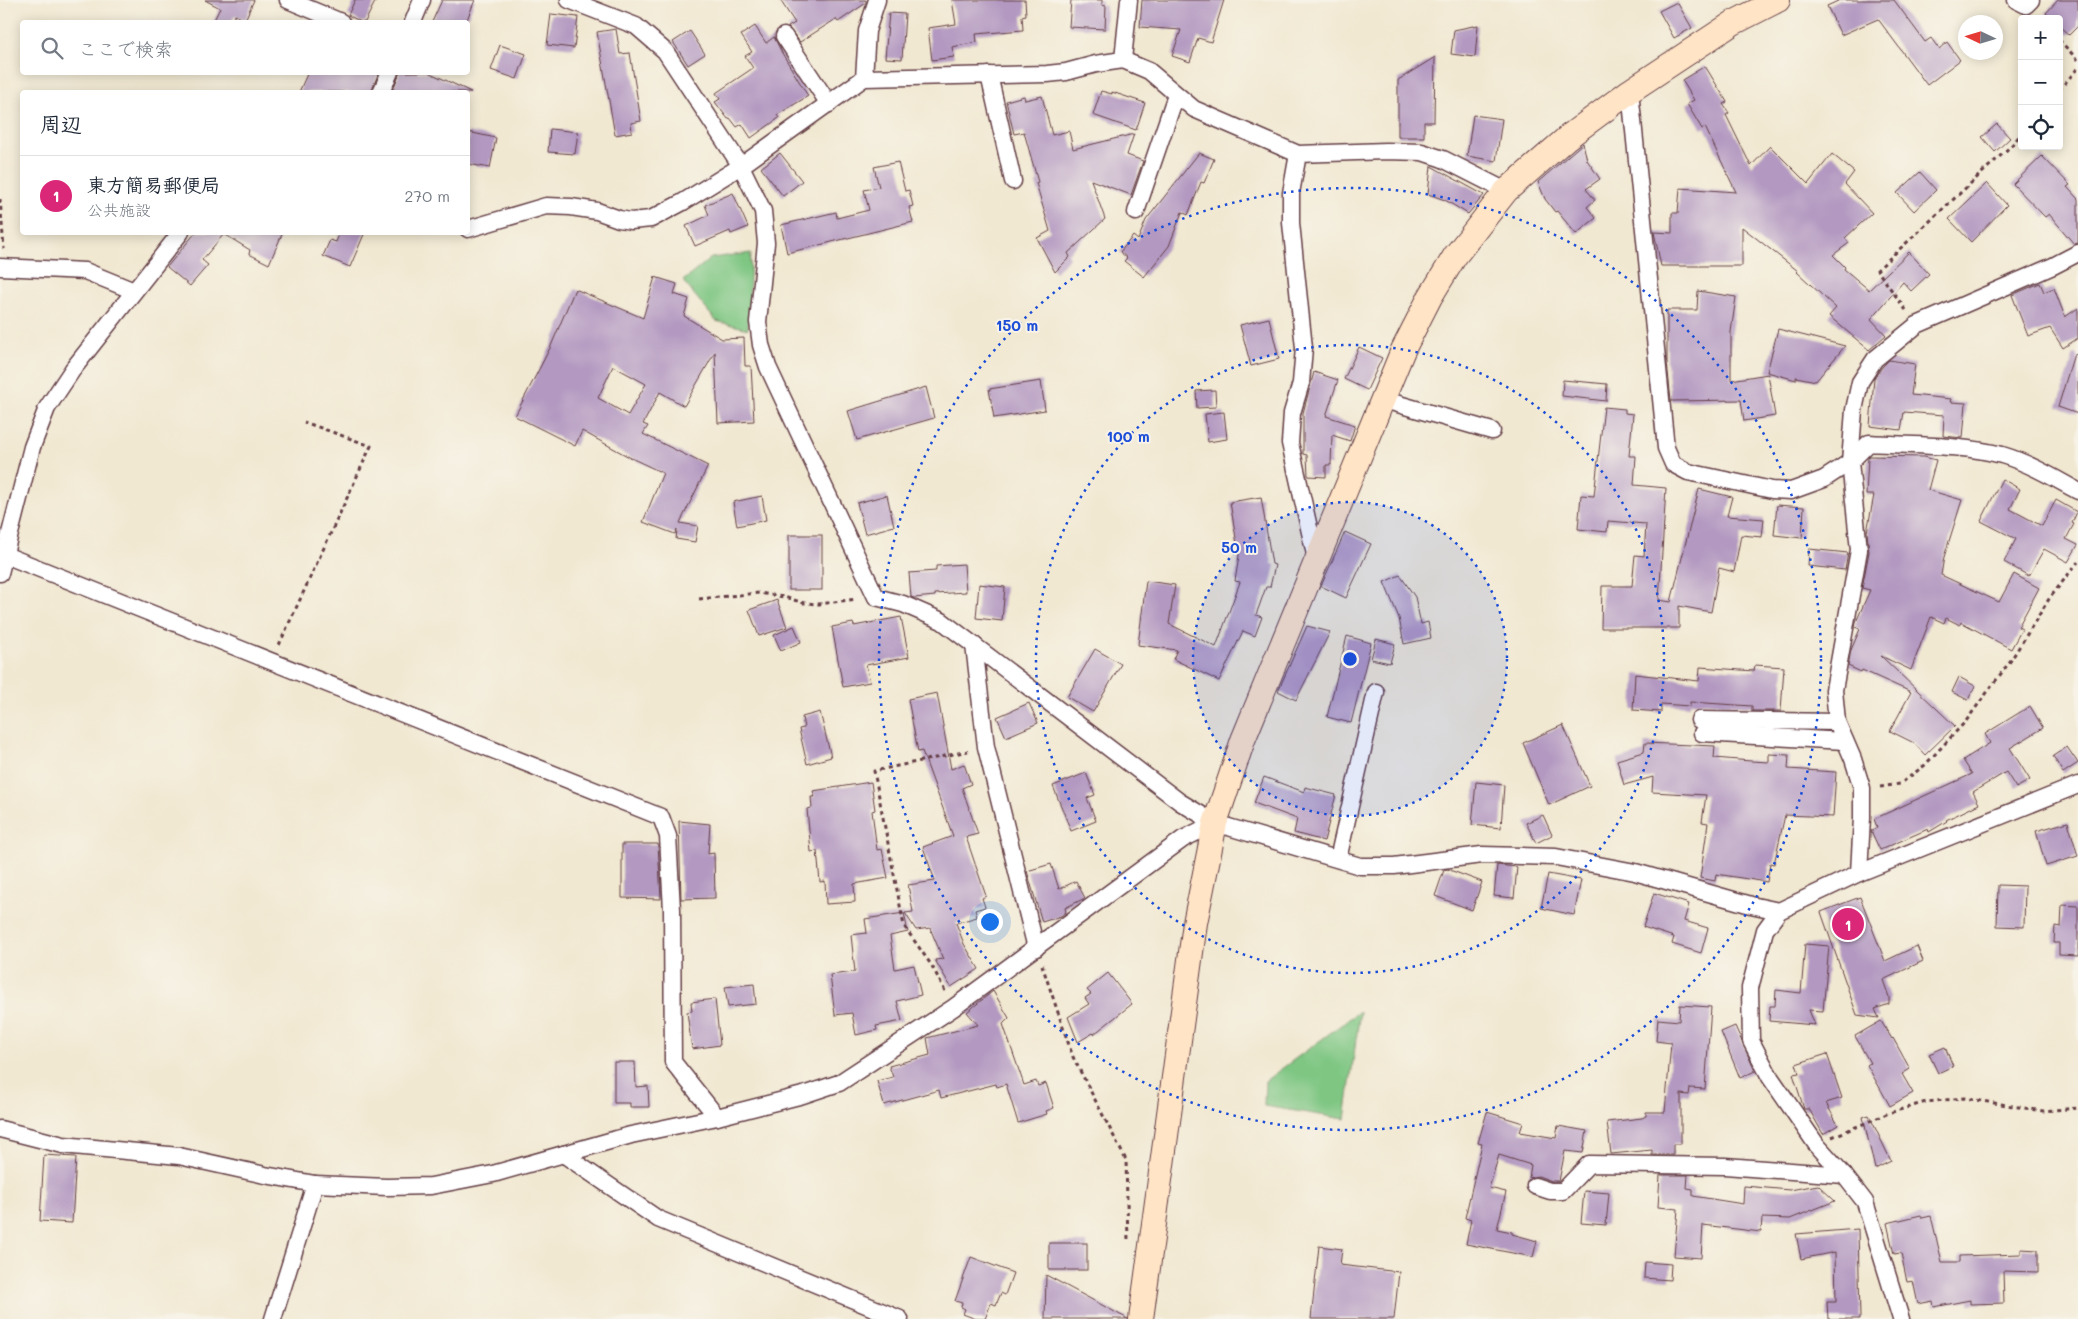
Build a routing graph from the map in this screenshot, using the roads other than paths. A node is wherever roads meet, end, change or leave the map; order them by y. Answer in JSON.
{"nodes":[{"id":1,"x":288,"y":0,"type":"edge"},
{"id":2,"x":422,"y":0,"type":"edge"},
{"id":3,"x":569,"y":0,"type":"edge"},
{"id":4,"x":877,"y":0,"type":"edge"},
{"id":5,"x":1129,"y":0,"type":"edge"},
{"id":6,"x":1778,"y":0,"type":"edge"},
{"id":7,"x":2016,"y":0,"type":"edge"},
{"id":8,"x":2032,"y":0,"type":"edge"},
{"id":9,"x":336,"y":20,"type":"edge"},
{"id":10,"x":415,"y":20,"type":"edge"},
{"id":11,"x":784,"y":36,"type":"dead end"},
{"id":12,"x":1123,"y":60,"type":"junction"},
{"id":13,"x":389,"y":75,"type":"edge"},
{"id":14,"x":990,"y":75,"type":"junction"},
{"id":15,"x":864,"y":78,"type":"junction"},
{"id":16,"x":382,"y":90,"type":"edge"},
{"id":17,"x":1630,"y":91,"type":"junction"},
{"id":18,"x":1176,"y":95,"type":"junction"},
{"id":19,"x":829,"y":104,"type":"junction"},
{"id":20,"x":1298,"y":154,"type":"junction"},
{"id":21,"x":741,"y":166,"type":"junction"},
{"id":22,"x":1013,"y":181,"type":"dead end"},
{"id":23,"x":1506,"y":191,"type":"junction"},
{"id":24,"x":1136,"y":212,"type":"dead end"},
{"id":25,"x":470,"y":227,"type":"edge"},
{"id":26,"x":179,"y":235,"type":"edge"},
{"id":27,"x":2078,"y":253,"type":"edge"},
{"id":28,"x":3,"y":267,"type":"edge"},
{"id":29,"x":134,"y":291,"type":"junction"},
{"id":30,"x":1381,"y":399,"type":"junction"},
{"id":31,"x":1492,"y":432,"type":"dead end"},
{"id":32,"x":1850,"y":462,"type":"junction"},
{"id":33,"x":2078,"y":491,"type":"edge"},
{"id":34,"x":5,"y":555,"type":"junction"},
{"id":35,"x":1316,"y":559,"type":"junction"},
{"id":36,"x":0,"y":574,"type":"edge"},
{"id":37,"x":974,"y":645,"type":"junction"},
{"id":38,"x":1376,"y":692,"type":"dead end"},
{"id":39,"x":1837,"y":722,"type":"junction"},
{"id":40,"x":1846,"y":741,"type":"junction"},
{"id":41,"x":2078,"y":785,"type":"edge"},
{"id":42,"x":1214,"y":823,"type":"junction"},
{"id":43,"x":1338,"y":859,"type":"junction"},
{"id":44,"x":1859,"y":873,"type":"junction"},
{"id":45,"x":1780,"y":911,"type":"junction"},
{"id":46,"x":1036,"y":948,"type":"junction"},
{"id":47,"x":717,"y":1117,"type":"junction"},
{"id":48,"x":0,"y":1129,"type":"edge"},
{"id":49,"x":563,"y":1154,"type":"junction"},
{"id":50,"x":1844,"y":1175,"type":"junction"},
{"id":51,"x":315,"y":1184,"type":"junction"},
{"id":52,"x":1535,"y":1186,"type":"dead end"},
{"id":53,"x":879,"y":1314,"type":"edge"},
{"id":54,"x":273,"y":1319,"type":"edge"},
{"id":55,"x":900,"y":1319,"type":"edge"},
{"id":56,"x":1141,"y":1319,"type":"edge"},
{"id":57,"x":1901,"y":1319,"type":"edge"}],
"edges":[{"from":1,"to":9,"type":"street"},
{"from":2,"to":10,"type":"street"},
{"from":3,"to":21,"type":"street"},
{"from":4,"to":15,"type":"street"},
{"from":5,"to":12,"type":"street"},
{"from":6,"to":17,"type":"street"},
{"from":7,"to":8,"type":"street"},
{"from":11,"to":19,"type":"street"},
{"from":12,"to":14,"type":"street"},
{"from":12,"to":18,"type":"street"},
{"from":13,"to":16,"type":"street"},
{"from":14,"to":15,"type":"street"},
{"from":14,"to":22,"type":"street"},
{"from":15,"to":19,"type":"street"},
{"from":17,"to":23,"type":"street"},
{"from":17,"to":32,"type":"street"},
{"from":18,"to":20,"type":"street"},
{"from":18,"to":24,"type":"street"},
{"from":19,"to":21,"type":"street"},
{"from":20,"to":23,"type":"street"},
{"from":20,"to":35,"type":"street"},
{"from":21,"to":25,"type":"street"},
{"from":21,"to":37,"type":"street"},
{"from":23,"to":30,"type":"street"},
{"from":26,"to":29,"type":"street"},
{"from":27,"to":32,"type":"street"},
{"from":28,"to":29,"type":"street"},
{"from":29,"to":34,"type":"street"},
{"from":30,"to":31,"type":"street"},
{"from":30,"to":35,"type":"street"},
{"from":32,"to":33,"type":"street"},
{"from":32,"to":39,"type":"street"},
{"from":34,"to":36,"type":"street"},
{"from":34,"to":47,"type":"street"},
{"from":35,"to":42,"type":"street"},
{"from":37,"to":42,"type":"street"},
{"from":37,"to":46,"type":"street"},
{"from":38,"to":43,"type":"street"},
{"from":39,"to":40,"type":"street"},
{"from":39,"to":40,"type":"street"},
{"from":40,"to":44,"type":"street"},
{"from":41,"to":44,"type":"street"},
{"from":42,"to":43,"type":"street"},
{"from":42,"to":46,"type":"street"},
{"from":42,"to":56,"type":"street"},
{"from":43,"to":45,"type":"street"},
{"from":44,"to":45,"type":"street"},
{"from":45,"to":50,"type":"street"},
{"from":46,"to":47,"type":"street"},
{"from":47,"to":49,"type":"street"},
{"from":48,"to":51,"type":"street"},
{"from":49,"to":51,"type":"street"},
{"from":49,"to":53,"type":"street"},
{"from":50,"to":52,"type":"street"},
{"from":50,"to":57,"type":"street"},
{"from":51,"to":54,"type":"street"},
{"from":53,"to":55,"type":"street"}]}
